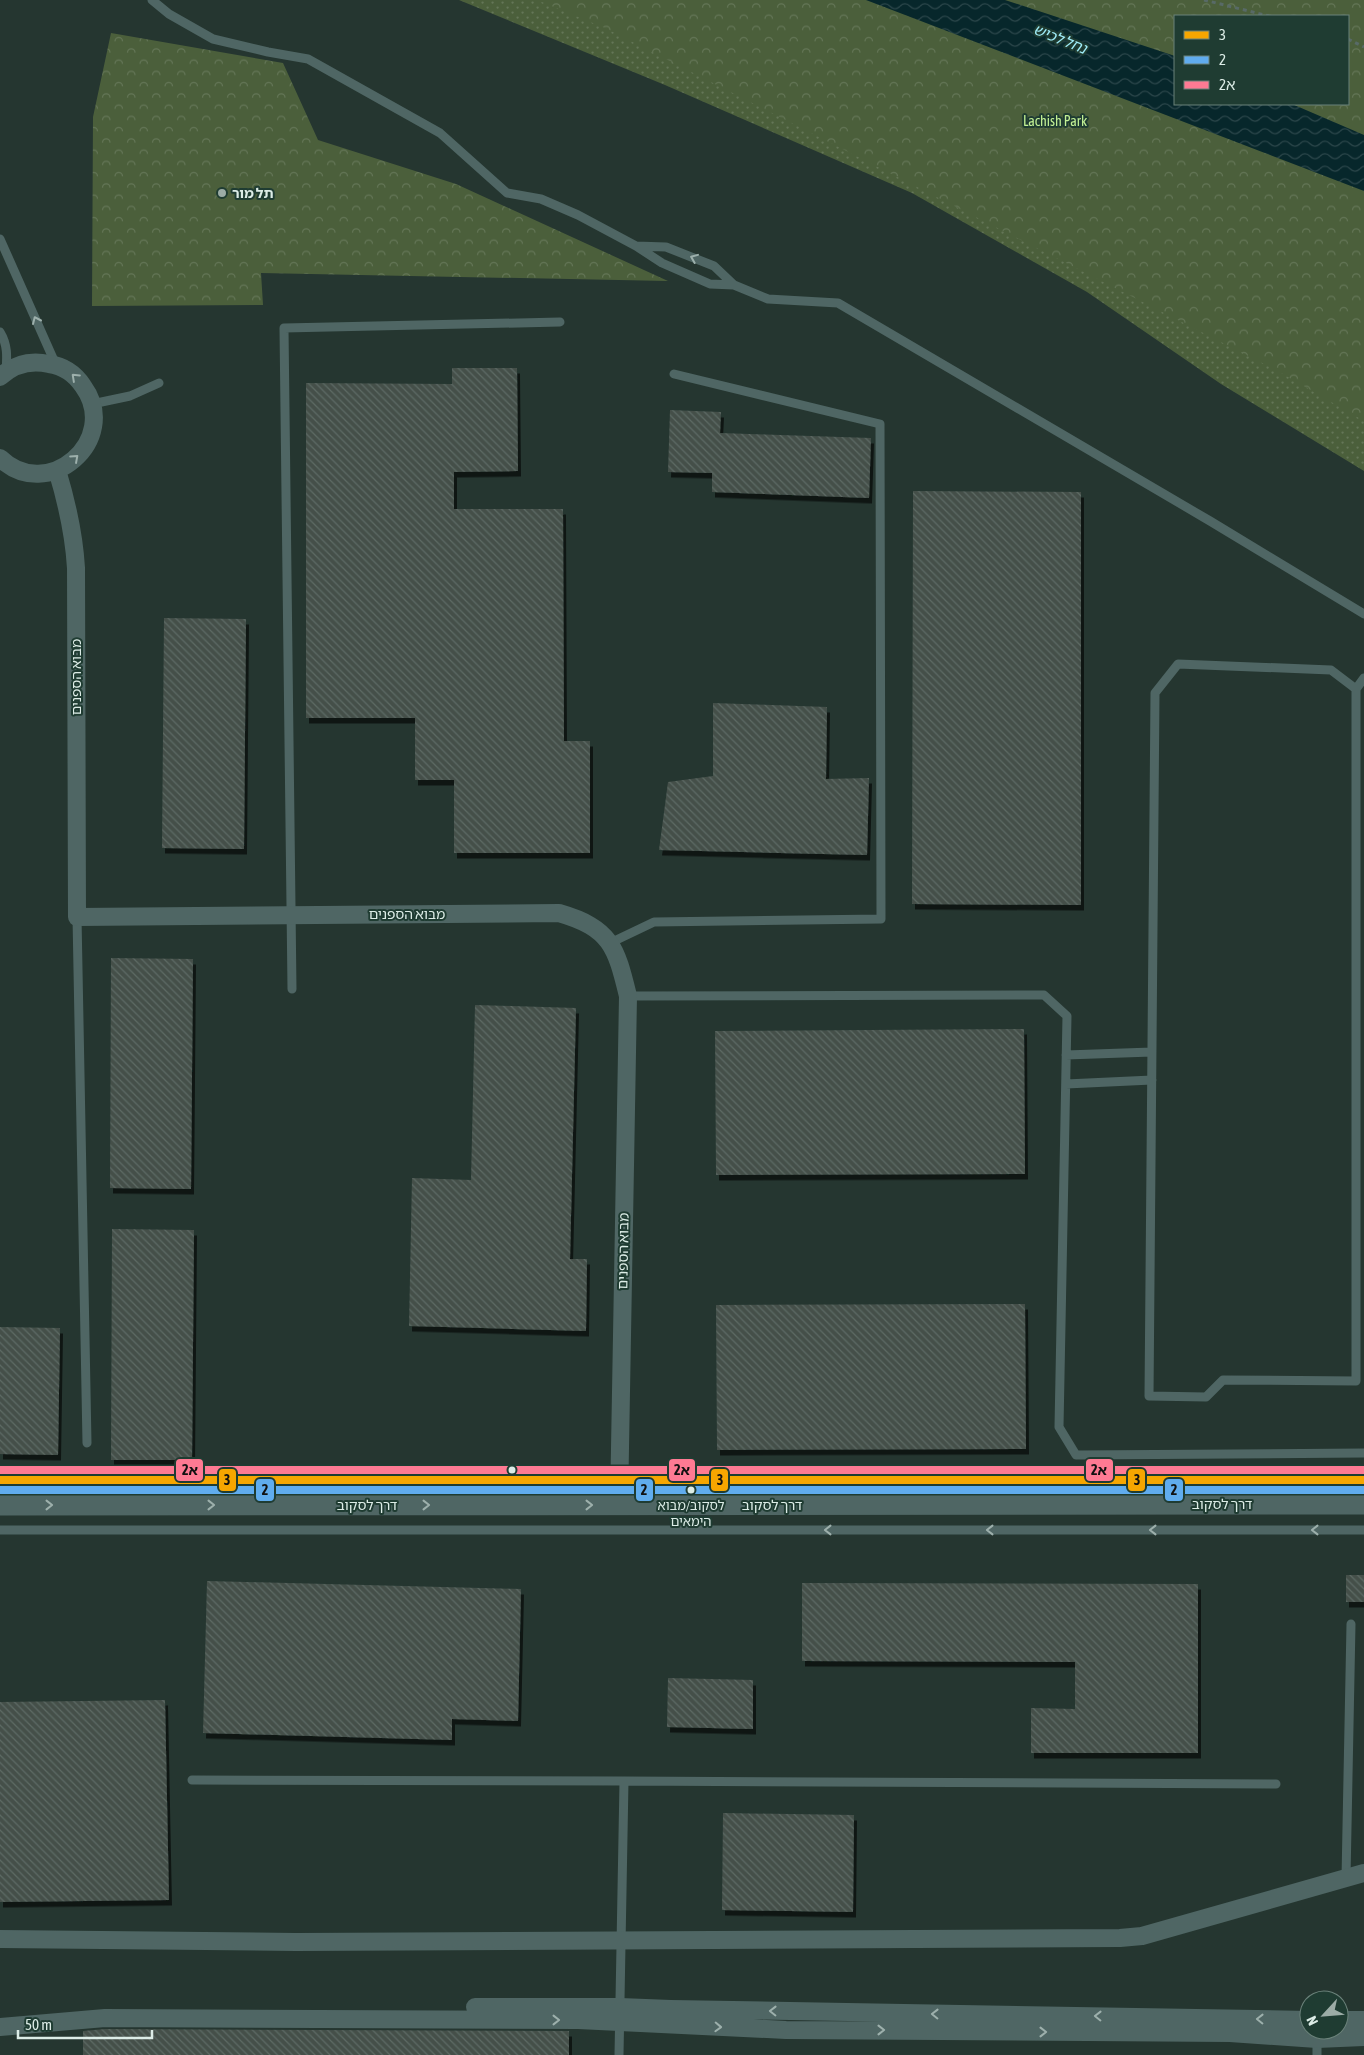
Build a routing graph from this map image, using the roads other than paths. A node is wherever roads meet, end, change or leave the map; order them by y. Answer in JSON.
{"nodes":[{"id":1,"x":152,"y":0,"type":"edge"},
{"id":2,"x":0,"y":239,"type":"edge"},
{"id":3,"x":636,"y":246,"type":"junction"},
{"id":4,"x":734,"y":284,"type":"junction"},
{"id":5,"x":560,"y":322,"type":"dead end"},
{"id":6,"x":0,"y":332,"type":"edge"},
{"id":7,"x":56,"y":365,"type":"junction"},
{"id":8,"x":674,"y":374,"type":"dead end"},
{"id":9,"x":3,"y":375,"type":"edge"},
{"id":10,"x":159,"y":383,"type":"dead end"},
{"id":11,"x":92,"y":404,"type":"junction"},
{"id":12,"x":0,"y":458,"type":"edge"},
{"id":13,"x":58,"y":470,"type":"junction"},
{"id":14,"x":1364,"y":614,"type":"edge"},
{"id":15,"x":1364,"y":678,"type":"edge"},
{"id":16,"x":1356,"y":689,"type":"junction"},
{"id":17,"x":292,"y":915,"type":"junction"},
{"id":18,"x":77,"y":917,"type":"junction"},
{"id":19,"x":610,"y":943,"type":"junction"},
{"id":20,"x":292,"y":989,"type":"dead end"},
{"id":21,"x":628,"y":996,"type":"junction"},
{"id":22,"x":1360,"y":1047,"type":"edge"},
{"id":23,"x":1152,"y":1052,"type":"junction"},
{"id":24,"x":1066,"y":1055,"type":"junction"},
{"id":25,"x":1152,"y":1080,"type":"junction"},
{"id":26,"x":1066,"y":1084,"type":"junction"},
{"id":27,"x":1360,"y":1164,"type":"edge"},
{"id":28,"x":87,"y":1443,"type":"dead end"},
{"id":29,"x":1364,"y":1453,"type":"edge"},
{"id":30,"x":0,"y":1480,"type":"edge"},
{"id":31,"x":619,"y":1480,"type":"junction"},
{"id":32,"x":1364,"y":1480,"type":"edge"},
{"id":33,"x":0,"y":1504,"type":"edge"},
{"id":34,"x":1364,"y":1504,"type":"edge"},
{"id":35,"x":619,"y":1505,"type":"junction"},
{"id":36,"x":0,"y":1530,"type":"edge"},
{"id":37,"x":1364,"y":1530,"type":"edge"},
{"id":38,"x":1352,"y":1624,"type":"dead end"},
{"id":39,"x":192,"y":1780,"type":"dead end"},
{"id":40,"x":624,"y":1781,"type":"junction"},
{"id":41,"x":1276,"y":1784,"type":"dead end"},
{"id":42,"x":1364,"y":1873,"type":"edge"},
{"id":43,"x":1346,"y":1878,"type":"junction"},
{"id":44,"x":0,"y":1939,"type":"edge"},
{"id":45,"x":621,"y":1940,"type":"junction"},
{"id":46,"x":620,"y":2015,"type":"junction"},
{"id":47,"x":0,"y":2016,"type":"edge"},
{"id":48,"x":1299,"y":2020,"type":"edge"},
{"id":49,"x":1349,"y":2020,"type":"edge"},
{"id":50,"x":1364,"y":2020,"type":"edge"},
{"id":51,"x":0,"y":2027,"type":"edge"},
{"id":52,"x":1364,"y":2037,"type":"edge"},
{"id":53,"x":1317,"y":2041,"type":"edge"},
{"id":54,"x":619,"y":2055,"type":"edge"}],
"edges":[{"from":1,"to":3,"type":"lane"},
{"from":7,"to":2,"type":"lane","one_way":true},
{"from":3,"to":4,"type":"lane"},
{"from":4,"to":3,"type":"lane","one_way":true},
{"from":4,"to":14,"type":"lane"},
{"from":5,"to":17,"type":"lane"},
{"from":6,"to":9,"type":"lane"},
{"from":7,"to":9,"type":"street"},
{"from":11,"to":7,"type":"street","one_way":true},
{"from":8,"to":19,"type":"lane"},
{"from":10,"to":11,"type":"lane"},
{"from":13,"to":11,"type":"street","one_way":true},
{"from":12,"to":13,"type":"street"},
{"from":13,"to":18,"type":"street","name":"מבוא הספנים"},
{"from":15,"to":16,"type":"lane"},
{"from":16,"to":22,"type":"lane"},
{"from":16,"to":23,"type":"lane"},
{"from":17,"to":18,"type":"street","name":"מבוא הספנים"},
{"from":17,"to":19,"type":"street","name":"מבוא הספנים"},
{"from":17,"to":20,"type":"lane"},
{"from":18,"to":28,"type":"lane"},
{"from":19,"to":21,"type":"street","name":"מבוא הספנים"},
{"from":21,"to":24,"type":"lane"},
{"from":21,"to":31,"type":"street","name":"מבוא הספנים"},
{"from":22,"to":27,"type":"lane"},
{"from":23,"to":24,"type":"lane"},
{"from":23,"to":25,"type":"lane"},
{"from":24,"to":26,"type":"lane"},
{"from":25,"to":26,"type":"lane"},
{"from":25,"to":27,"type":"lane"},
{"from":26,"to":29,"type":"lane"},
{"from":30,"to":31,"type":"street","name":"דרך לסקוב"},
{"from":31,"to":32,"type":"street","name":"דרך לסקוב"},
{"from":31,"to":35,"type":"street","name":"מבוא הספנים"},
{"from":33,"to":35,"type":"street","name":"דרך לסקוב","one_way":true},
{"from":34,"to":35,"type":"street","name":"דרך לסקוב"},
{"from":37,"to":36,"type":"lane","one_way":true},
{"from":38,"to":43,"type":"lane"},
{"from":39,"to":40,"type":"lane"},
{"from":40,"to":41,"type":"lane"},
{"from":40,"to":45,"type":"lane"},
{"from":42,"to":43,"type":"street"},
{"from":43,"to":45,"type":"street"},
{"from":44,"to":45,"type":"street"},
{"from":45,"to":46,"type":"lane"},
{"from":46,"to":47,"type":"street"},
{"from":48,"to":46,"type":"street","one_way":true},
{"from":51,"to":46,"type":"street","one_way":true},
{"from":46,"to":53,"type":"street","one_way":true},
{"from":46,"to":54,"type":"lane"},
{"from":49,"to":50,"type":"street"},
{"from":52,"to":53,"type":"street"}]}
